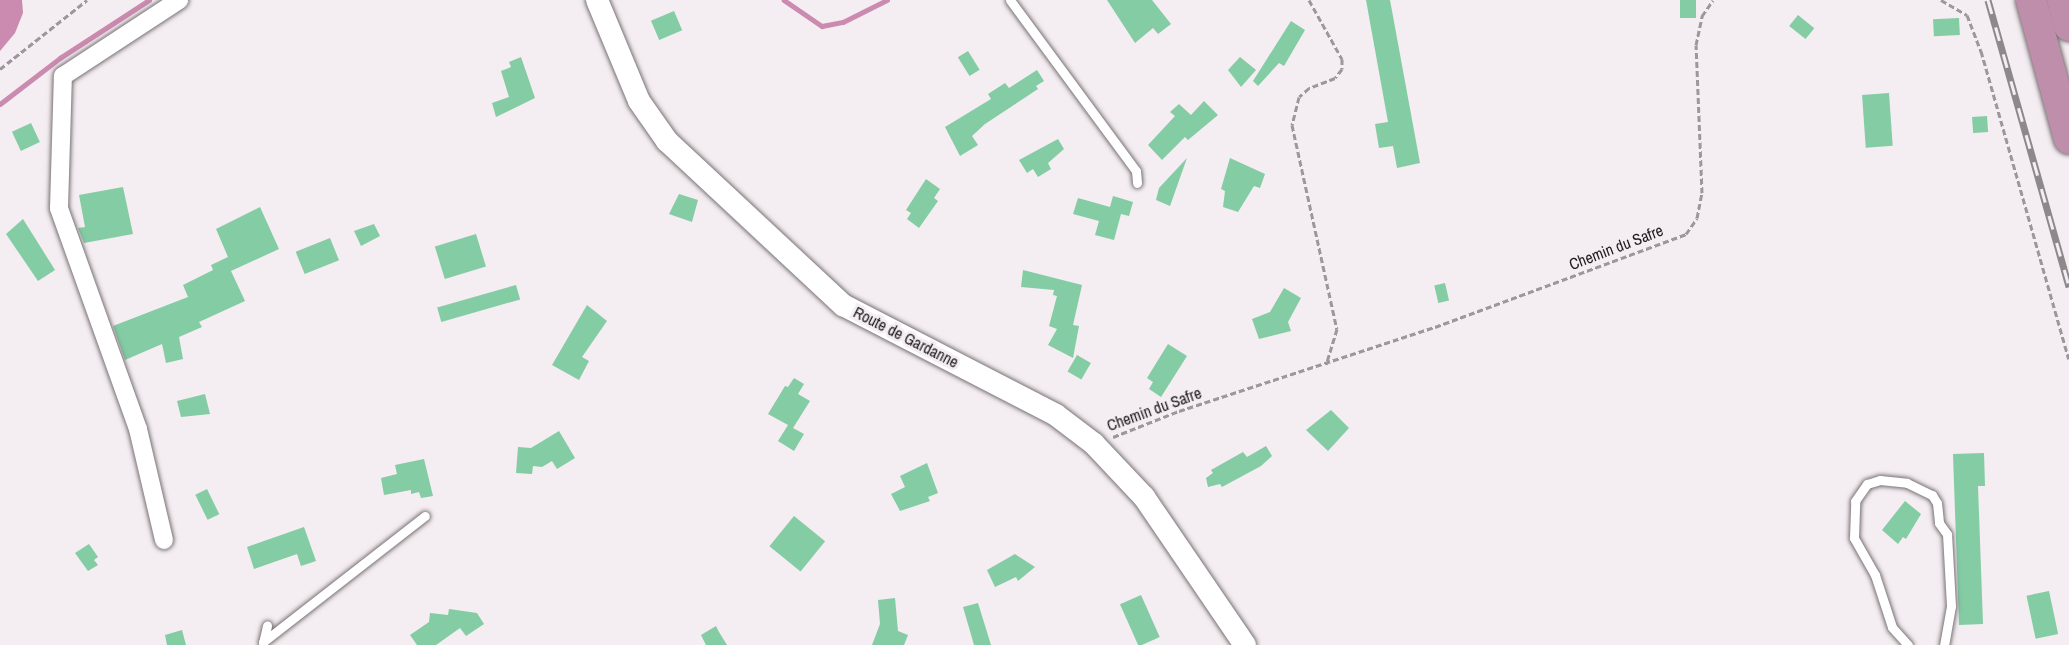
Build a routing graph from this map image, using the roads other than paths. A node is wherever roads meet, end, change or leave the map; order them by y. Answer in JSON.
{"nodes":[{"id":1,"x":179,"y":0,"type":"edge"},
{"id":2,"x":597,"y":0,"type":"edge"},
{"id":3,"x":1011,"y":0,"type":"edge"},
{"id":4,"x":2031,"y":0,"type":"edge"},
{"id":5,"x":2062,"y":0,"type":"edge"},
{"id":6,"x":2069,"y":26,"type":"edge"},
{"id":7,"x":2069,"y":138,"type":"edge"},
{"id":8,"x":1137,"y":183,"type":"dead end"},
{"id":9,"x":425,"y":516,"type":"dead end"},
{"id":10,"x":164,"y":540,"type":"dead end"},
{"id":11,"x":267,"y":625,"type":"dead end"},
{"id":12,"x":263,"y":644,"type":"edge"},
{"id":13,"x":1245,"y":645,"type":"edge"},
{"id":14,"x":1908,"y":645,"type":"edge"},
{"id":15,"x":1944,"y":645,"type":"edge"}],
"edges":[{"from":1,"to":10,"type":"street"},
{"from":2,"to":13,"type":"street","name":"Route de Gardanne"},
{"from":3,"to":8,"type":"lane"},
{"from":4,"to":7,"type":"highway"},
{"from":5,"to":6,"type":"highway"},
{"from":9,"to":12,"type":"lane"},
{"from":11,"to":12,"type":"lane"},
{"from":14,"to":15,"type":"lane"}]}
